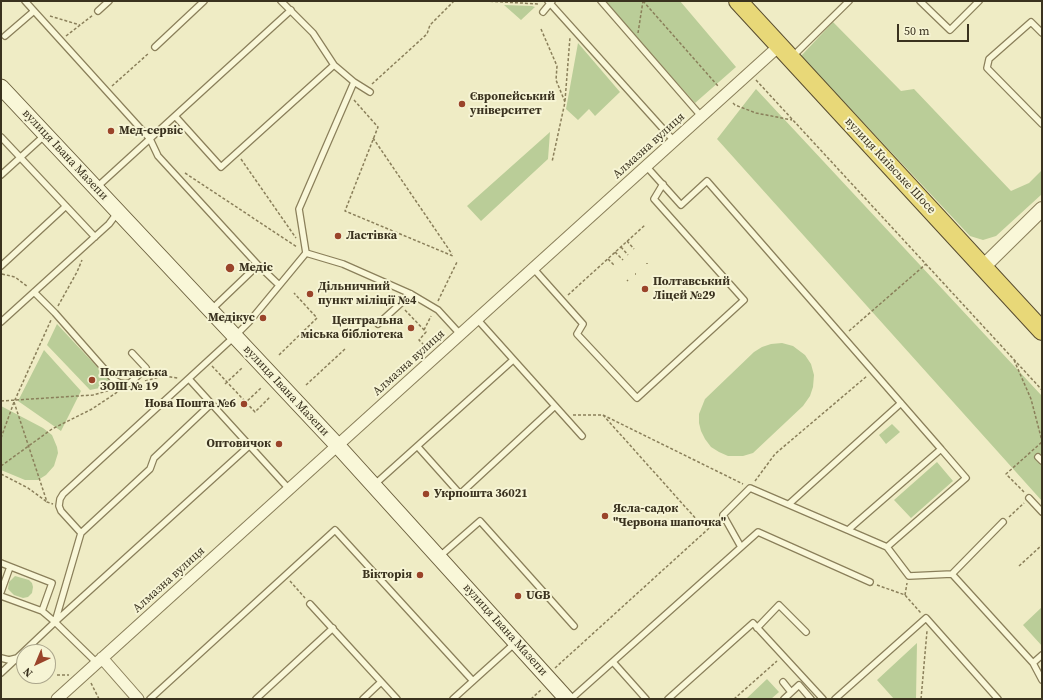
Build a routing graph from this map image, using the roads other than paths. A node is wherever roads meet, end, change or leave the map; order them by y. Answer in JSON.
{"nodes":[{"id":1,"x":25,"y":1,"type":"edge"},
{"id":2,"x":109,"y":1,"type":"edge"},
{"id":3,"x":204,"y":1,"type":"edge"},
{"id":4,"x":281,"y":1,"type":"edge"},
{"id":5,"x":601,"y":1,"type":"edge"},
{"id":6,"x":738,"y":1,"type":"edge"},
{"id":7,"x":849,"y":1,"type":"edge"},
{"id":8,"x":920,"y":1,"type":"edge"},
{"id":9,"x":979,"y":1,"type":"edge"},
{"id":10,"x":550,"y":2,"type":"edge"},
{"id":11,"x":291,"y":10,"type":"junction"},
{"id":12,"x":34,"y":11,"type":"junction"},
{"id":13,"x":98,"y":11,"type":"road end"},
{"id":14,"x":543,"y":12,"type":"dead end"},
{"id":15,"x":1042,"y":33,"type":"edge"},
{"id":16,"x":5,"y":36,"type":"dead end"},
{"id":17,"x":155,"y":47,"type":"road end"},
{"id":18,"x":785,"y":52,"type":"junction"},
{"id":19,"x":334,"y":65,"type":"junction"},
{"id":20,"x":354,"y":82,"type":"junction"},
{"id":21,"x":1,"y":87,"type":"edge"},
{"id":22,"x":367,"y":91,"type":"road end"},
{"id":23,"x":175,"y":116,"type":"junction"},
{"id":24,"x":701,"y":116,"type":"junction"},
{"id":25,"x":1042,"y":124,"type":"edge"},
{"id":26,"x":45,"y":134,"type":"junction"},
{"id":27,"x":1,"y":137,"type":"edge"},
{"id":28,"x":150,"y":139,"type":"junction"},
{"id":29,"x":674,"y":141,"type":"junction"},
{"id":30,"x":20,"y":157,"type":"junction"},
{"id":31,"x":646,"y":166,"type":"junction"},
{"id":32,"x":1,"y":175,"type":"edge"},
{"id":33,"x":662,"y":184,"type":"junction"},
{"id":34,"x":96,"y":189,"type":"junction"},
{"id":35,"x":66,"y":206,"type":"junction"},
{"id":36,"x":1042,"y":209,"type":"edge"},
{"id":37,"x":118,"y":212,"type":"junction"},
{"id":38,"x":95,"y":237,"type":"junction"},
{"id":39,"x":306,"y":253,"type":"junction"},
{"id":40,"x":258,"y":265,"type":"junction"},
{"id":41,"x":1,"y":266,"type":"edge"},
{"id":42,"x":983,"y":267,"type":"junction"},
{"id":43,"x":533,"y":268,"type":"junction"},
{"id":44,"x":279,"y":285,"type":"junction"},
{"id":45,"x":34,"y":292,"type":"junction"},
{"id":46,"x":411,"y":294,"type":"junction"},
{"id":47,"x":210,"y":310,"type":"junction"},
{"id":48,"x":477,"y":319,"type":"junction"},
{"id":49,"x":1,"y":322,"type":"edge"},
{"id":50,"x":378,"y":324,"type":"dead end"},
{"id":51,"x":1042,"y":331,"type":"edge"},
{"id":52,"x":460,"y":334,"type":"junction"},
{"id":53,"x":235,"y":336,"type":"junction"},
{"id":54,"x":132,"y":353,"type":"dead end"},
{"id":55,"x":514,"y":360,"type":"junction"},
{"id":56,"x":189,"y":379,"type":"junction"},
{"id":57,"x":901,"y":403,"type":"junction"},
{"id":58,"x":211,"y":404,"type":"junction"},
{"id":59,"x":555,"y":406,"type":"junction"},
{"id":60,"x":582,"y":436,"type":"dead end"},
{"id":61,"x":337,"y":445,"type":"junction"},
{"id":62,"x":249,"y":446,"type":"junction"},
{"id":63,"x":418,"y":447,"type":"junction"},
{"id":64,"x":941,"y":449,"type":"junction"},
{"id":65,"x":374,"y":486,"type":"junction"},
{"id":66,"x":289,"y":489,"type":"junction"},
{"id":67,"x":1029,"y":498,"type":"road end"},
{"id":68,"x":789,"y":504,"type":"junction"},
{"id":69,"x":1042,"y":512,"type":"edge"},
{"id":70,"x":1003,"y":522,"type":"road end"},
{"id":71,"x":848,"y":530,"type":"junction"},
{"id":72,"x":81,"y":533,"type":"junction"},
{"id":73,"x":741,"y":547,"type":"junction"},
{"id":74,"x":888,"y":547,"type":"junction"},
{"id":75,"x":439,"y":557,"type":"junction"},
{"id":76,"x":1,"y":564,"type":"edge"},
{"id":77,"x":10,"y":567,"type":"junction"},
{"id":78,"x":952,"y":574,"type":"junction"},
{"id":79,"x":870,"y":582,"type":"road end"},
{"id":80,"x":1,"y":592,"type":"edge"},
{"id":81,"x":1,"y":596,"type":"edge"},
{"id":82,"x":310,"y":604,"type":"road end"},
{"id":83,"x":42,"y":611,"type":"junction"},
{"id":84,"x":56,"y":622,"type":"junction"},
{"id":85,"x":574,"y":626,"type":"dead end"},
{"id":86,"x":333,"y":628,"type":"junction"},
{"id":87,"x":758,"y":628,"type":"junction"},
{"id":88,"x":806,"y":632,"type":"dead end"},
{"id":89,"x":516,"y":642,"type":"junction"},
{"id":90,"x":32,"y":644,"type":"edge"},
{"id":91,"x":1042,"y":655,"type":"edge"},
{"id":92,"x":1,"y":658,"type":"edge"},
{"id":93,"x":16,"y":658,"type":"edge"},
{"id":94,"x":16,"y":659,"type":"edge"},
{"id":95,"x":99,"y":661,"type":"junction"},
{"id":96,"x":613,"y":662,"type":"junction"},
{"id":97,"x":1033,"y":663,"type":"junction"},
{"id":98,"x":1,"y":673,"type":"edge"},
{"id":99,"x":1042,"y":680,"type":"edge"},
{"id":100,"x":472,"y":681,"type":"junction"},
{"id":101,"x":381,"y":682,"type":"junction"},
{"id":102,"x":783,"y":682,"type":"dead end"},
{"id":103,"x":791,"y":692,"type":"junction"},
{"id":104,"x":57,"y":699,"type":"edge"},
{"id":105,"x":138,"y":699,"type":"edge"},
{"id":106,"x":150,"y":699,"type":"edge"},
{"id":107,"x":256,"y":699,"type":"edge"},
{"id":108,"x":363,"y":699,"type":"edge"},
{"id":109,"x":397,"y":699,"type":"edge"},
{"id":110,"x":453,"y":699,"type":"edge"},
{"id":111,"x":567,"y":699,"type":"edge"},
{"id":112,"x":571,"y":699,"type":"edge"},
{"id":113,"x":646,"y":699,"type":"edge"},
{"id":114,"x":668,"y":699,"type":"edge"},
{"id":115,"x":784,"y":699,"type":"edge"},
{"id":116,"x":811,"y":699,"type":"edge"},
{"id":117,"x":823,"y":699,"type":"edge"},
{"id":118,"x":835,"y":699,"type":"edge"},
{"id":119,"x":998,"y":699,"type":"edge"}],
"edges":[{"from":1,"to":12,"type":"lane"},
{"from":2,"to":13,"type":"lane"},
{"from":3,"to":17,"type":"lane"},
{"from":4,"to":11,"type":"lane"},
{"from":5,"to":24,"type":"lane"},
{"from":6,"to":18,"type":"highway","name":"вулиця Київське Шосе"},
{"from":7,"to":18,"type":"lane"},
{"from":8,"to":9,"type":"lane"},
{"from":10,"to":14,"type":"lane"},
{"from":10,"to":29,"type":"lane"},
{"from":11,"to":19,"type":"lane"},
{"from":11,"to":23,"type":"lane"},
{"from":12,"to":16,"type":"lane"},
{"from":12,"to":28,"type":"lane"},
{"from":15,"to":25,"type":"lane"},
{"from":18,"to":24,"type":"street","name":"Алмазна вулиця"},
{"from":18,"to":42,"type":"highway","name":"вулиця Київське Шосе"},
{"from":19,"to":20,"type":"lane"},
{"from":19,"to":23,"type":"lane"},
{"from":20,"to":22,"type":"lane"},
{"from":20,"to":39,"type":"lane"},
{"from":21,"to":26,"type":"main road","name":"вулиця Івана Мазепи"},
{"from":23,"to":28,"type":"lane"},
{"from":24,"to":29,"type":"street","name":"Алмазна вулиця"},
{"from":26,"to":30,"type":"lane"},
{"from":26,"to":34,"type":"main road","name":"вулиця Івана Мазепи"},
{"from":27,"to":30,"type":"lane"},
{"from":28,"to":34,"type":"lane"},
{"from":28,"to":40,"type":"lane"},
{"from":29,"to":31,"type":"street","name":"Алмазна вулиця"},
{"from":30,"to":32,"type":"lane"},
{"from":30,"to":35,"type":"lane"},
{"from":31,"to":33,"type":"lane"},
{"from":31,"to":43,"type":"street","name":"Алмазна вулиця"},
{"from":33,"to":43,"type":"lane"},
{"from":33,"to":57,"type":"lane"},
{"from":34,"to":37,"type":"main road","name":"вулиця Івана Мазепи"},
{"from":35,"to":38,"type":"lane"},
{"from":35,"to":41,"type":"lane"},
{"from":36,"to":42,"type":"street"},
{"from":37,"to":38,"type":"lane"},
{"from":37,"to":47,"type":"main road","name":"вулиця Івана Мазепи"},
{"from":38,"to":45,"type":"lane"},
{"from":39,"to":44,"type":"lane"},
{"from":39,"to":46,"type":"lane"},
{"from":40,"to":44,"type":"lane"},
{"from":40,"to":47,"type":"lane"},
{"from":42,"to":51,"type":"highway","name":"вулиця Київське Шосе"},
{"from":43,"to":48,"type":"street","name":"Алмазна вулиця"},
{"from":44,"to":53,"type":"lane"},
{"from":45,"to":49,"type":"lane"},
{"from":45,"to":54,"type":"lane"},
{"from":46,"to":50,"type":"lane"},
{"from":46,"to":52,"type":"lane"},
{"from":47,"to":53,"type":"main road","name":"вулиця Івана Мазепи"},
{"from":48,"to":52,"type":"street","name":"Алмазна вулиця"},
{"from":48,"to":55,"type":"lane"},
{"from":52,"to":61,"type":"street","name":"Алмазна вулиця"},
{"from":53,"to":56,"type":"lane"},
{"from":53,"to":61,"type":"main road","name":"вулиця Івана Мазепи"},
{"from":55,"to":59,"type":"lane"},
{"from":55,"to":63,"type":"lane"},
{"from":56,"to":58,"type":"lane"},
{"from":56,"to":72,"type":"lane"},
{"from":57,"to":64,"type":"lane"},
{"from":57,"to":68,"type":"lane"},
{"from":58,"to":62,"type":"lane"},
{"from":58,"to":72,"type":"lane"},
{"from":59,"to":60,"type":"lane"},
{"from":59,"to":63,"type":"lane"},
{"from":61,"to":65,"type":"main road","name":"вулиця Івана Мазепи"},
{"from":61,"to":66,"type":"street","name":"Алмазна вулиця"},
{"from":62,"to":66,"type":"lane"},
{"from":62,"to":84,"type":"lane"},
{"from":63,"to":65,"type":"lane"},
{"from":64,"to":71,"type":"lane"},
{"from":64,"to":74,"type":"lane"},
{"from":65,"to":75,"type":"main road","name":"вулиця Івана Мазепи"},
{"from":66,"to":95,"type":"street","name":"Алмазна вулиця"},
{"from":67,"to":69,"type":"lane"},
{"from":68,"to":71,"type":"lane"},
{"from":68,"to":73,"type":"lane"},
{"from":70,"to":78,"type":"lane"},
{"from":71,"to":74,"type":"lane"},
{"from":72,"to":84,"type":"lane"},
{"from":73,"to":79,"type":"lane"},
{"from":73,"to":96,"type":"lane"},
{"from":74,"to":78,"type":"lane"},
{"from":75,"to":85,"type":"lane"},
{"from":75,"to":89,"type":"main road","name":"вулиця Івана Мазепи"},
{"from":76,"to":77,"type":"lane"},
{"from":77,"to":80,"type":"lane"},
{"from":77,"to":83,"type":"lane"},
{"from":78,"to":97,"type":"lane"},
{"from":81,"to":83,"type":"lane"},
{"from":82,"to":86,"type":"lane"},
{"from":83,"to":84,"type":"lane"},
{"from":84,"to":90,"type":"lane"},
{"from":84,"to":95,"type":"lane"},
{"from":86,"to":101,"type":"lane"},
{"from":86,"to":107,"type":"lane"},
{"from":87,"to":88,"type":"lane"},
{"from":87,"to":114,"type":"lane"},
{"from":87,"to":117,"type":"lane"},
{"from":89,"to":100,"type":"lane"},
{"from":89,"to":111,"type":"main road","name":"вулиця Івана Мазепи"},
{"from":91,"to":97,"type":"lane"},
{"from":92,"to":93,"type":"lane"},
{"from":94,"to":98,"type":"lane"},
{"from":95,"to":104,"type":"street","name":"Алмазна вулиця"},
{"from":95,"to":105,"type":"street"},
{"from":96,"to":112,"type":"lane"},
{"from":96,"to":113,"type":"lane"},
{"from":97,"to":99,"type":"lane"},
{"from":100,"to":106,"type":"lane"},
{"from":100,"to":110,"type":"lane"},
{"from":101,"to":108,"type":"lane"},
{"from":101,"to":109,"type":"lane"},
{"from":102,"to":103,"type":"lane"},
{"from":103,"to":115,"type":"lane"},
{"from":103,"to":116,"type":"lane"},
{"from":118,"to":119,"type":"lane"}]}
